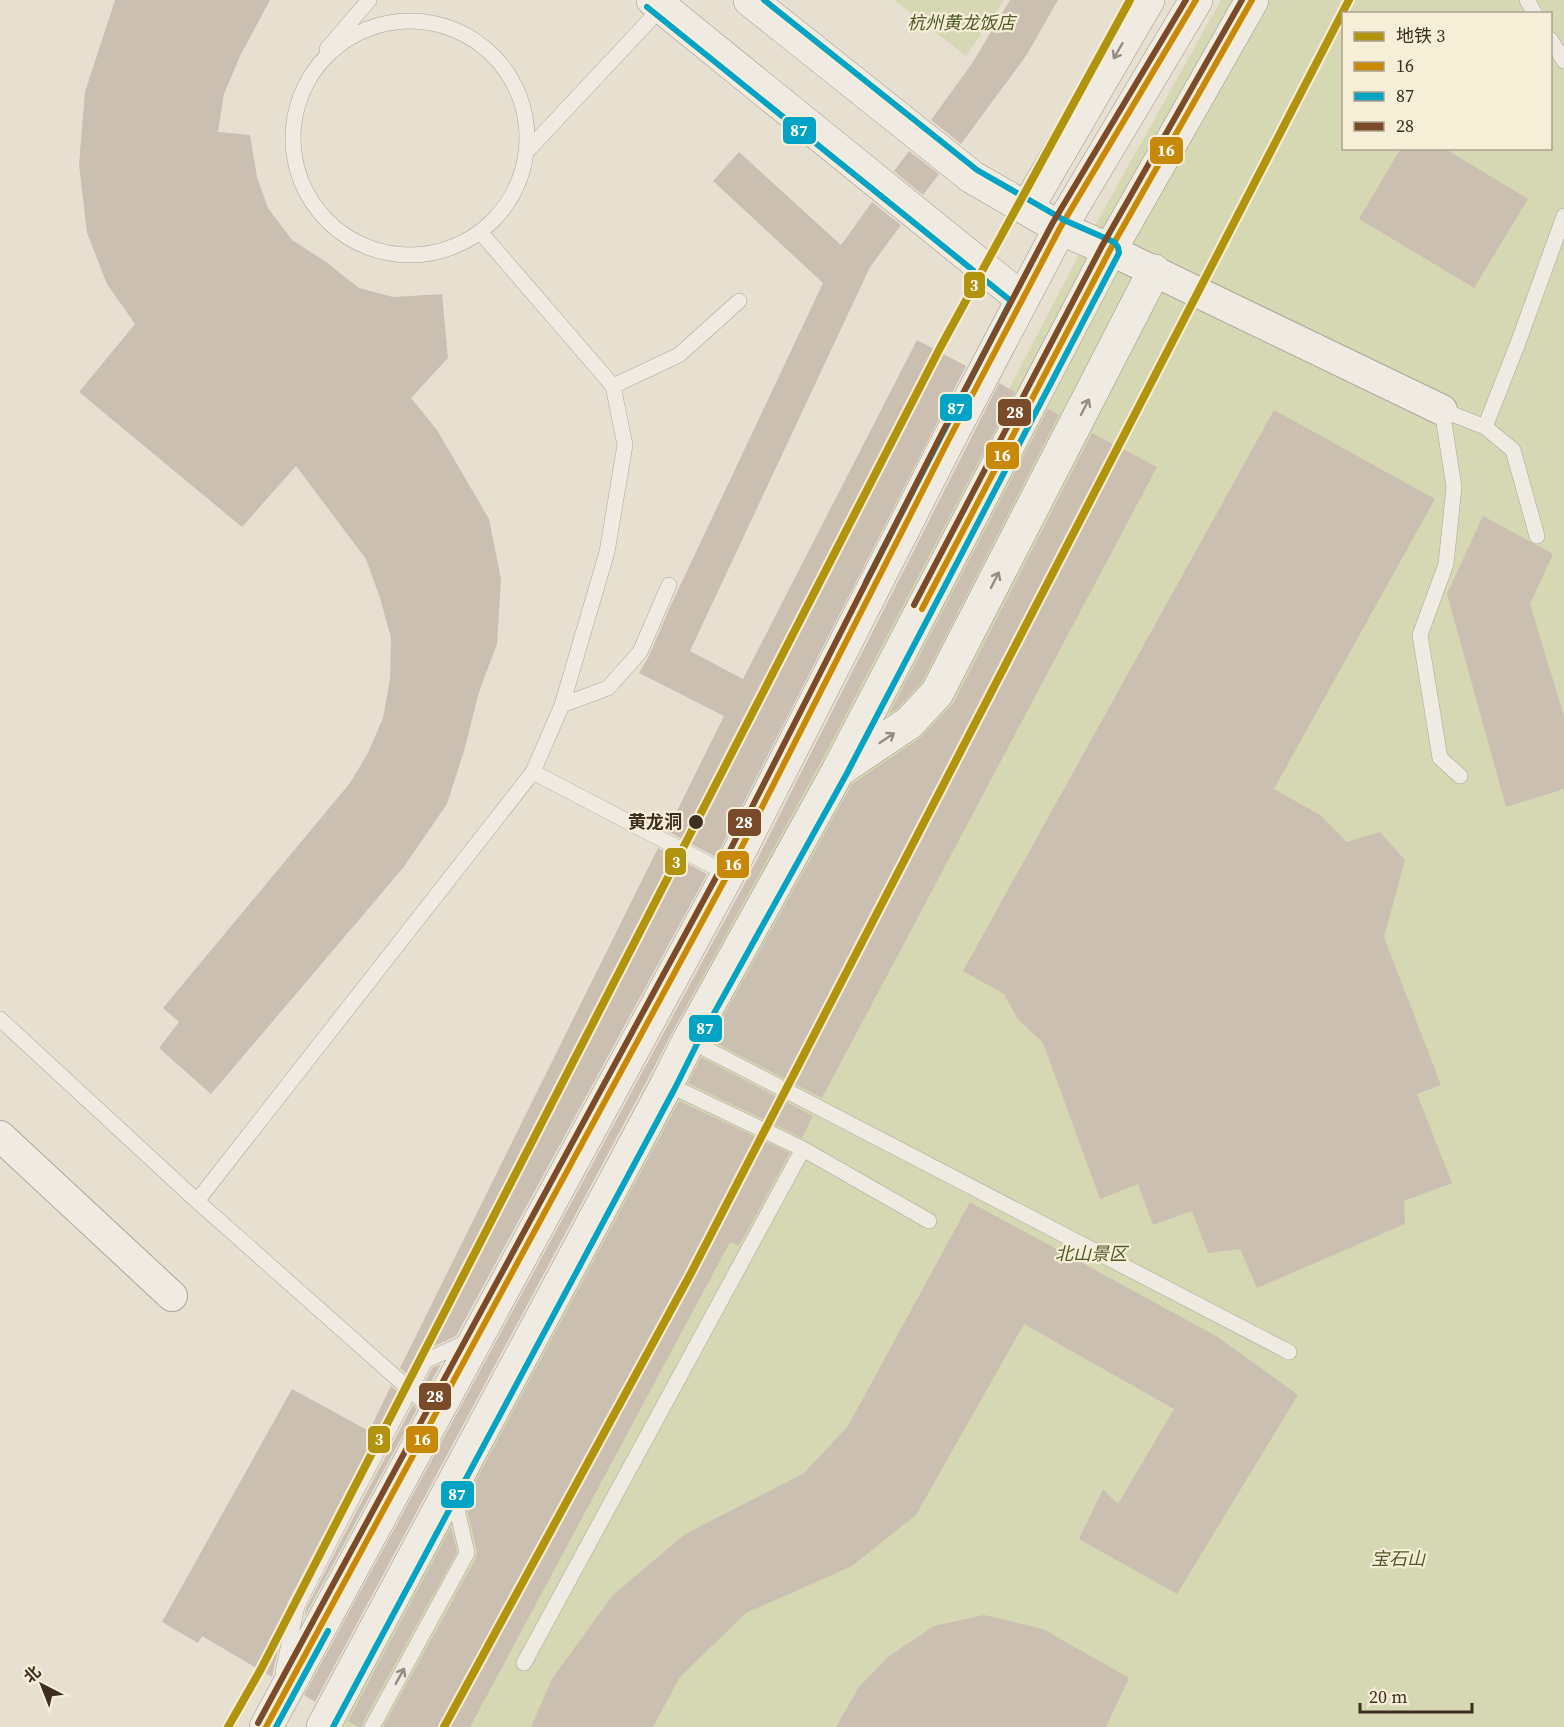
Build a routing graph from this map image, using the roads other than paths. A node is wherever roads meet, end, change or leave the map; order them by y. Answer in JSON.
{"nodes":[{"id":1,"x":369,"y":0,"type":"edge"},
{"id":2,"x":750,"y":0,"type":"edge"},
{"id":3,"x":1148,"y":0,"type":"edge"},
{"id":4,"x":1196,"y":0,"type":"edge"},
{"id":5,"x":1252,"y":0,"type":"edge"},
{"id":6,"x":657,"y":4,"type":"edge"},
{"id":7,"x":1552,"y":41,"type":"edge"},
{"id":8,"x":325,"y":51,"type":"junction"},
{"id":9,"x":1564,"y":61,"type":"edge"},
{"id":10,"x":529,"y":149,"type":"junction"},
{"id":11,"x":1027,"y":208,"type":"junction"},
{"id":12,"x":1564,"y":216,"type":"edge"},
{"id":13,"x":1060,"y":228,"type":"junction"},
{"id":14,"x":482,"y":234,"type":"junction"},
{"id":15,"x":1110,"y":250,"type":"junction"},
{"id":16,"x":1154,"y":271,"type":"junction"},
{"id":17,"x":1022,"y":299,"type":"junction"},
{"id":18,"x":739,"y":301,"type":"dead end"},
{"id":19,"x":613,"y":386,"type":"junction"},
{"id":20,"x":1442,"y":410,"type":"junction"},
{"id":21,"x":1485,"y":427,"type":"junction"},
{"id":22,"x":1537,"y":536,"type":"dead end"},
{"id":23,"x":669,"y":585,"type":"dead end"},
{"id":24,"x":562,"y":705,"type":"junction"},
{"id":25,"x":838,"y":771,"type":"junction"},
{"id":26,"x":533,"y":772,"type":"junction"},
{"id":27,"x":1460,"y":776,"type":"dead end"},
{"id":28,"x":728,"y":874,"type":"junction"},
{"id":29,"x":0,"y":1019,"type":"edge"},
{"id":30,"x":689,"y":1040,"type":"junction"},
{"id":31,"x":667,"y":1084,"type":"junction"},
{"id":32,"x":0,"y":1136,"type":"edge"},
{"id":33,"x":803,"y":1149,"type":"junction"},
{"id":34,"x":197,"y":1201,"type":"junction"},
{"id":35,"x":929,"y":1221,"type":"dead end"},
{"id":36,"x":172,"y":1296,"type":"dead end"},
{"id":37,"x":478,"y":1337,"type":"junction"},
{"id":38,"x":1289,"y":1352,"type":"dead end"},
{"id":39,"x":410,"y":1390,"type":"junction"},
{"id":40,"x":436,"y":1413,"type":"junction"},
{"id":41,"x":452,"y":1486,"type":"junction"},
{"id":42,"x":524,"y":1664,"type":"dead end"},
{"id":43,"x":270,"y":1719,"type":"edge"},
{"id":44,"x":323,"y":1727,"type":"edge"},
{"id":45,"x":372,"y":1727,"type":"edge"}],
"edges":[{"from":1,"to":8,"type":"lane"},
{"from":2,"to":11,"type":"main road"},
{"from":3,"to":11,"type":"main road","one_way":true},
{"from":4,"to":13,"type":"main road"},
{"from":5,"to":15,"type":"main road"},
{"from":6,"to":10,"type":"lane"},
{"from":6,"to":17,"type":"main road"},
{"from":7,"to":9,"type":"lane"},
{"from":8,"to":10,"type":"lane"},
{"from":8,"to":14,"type":"lane"},
{"from":10,"to":14,"type":"lane"},
{"from":11,"to":13,"type":"main road"},
{"from":12,"to":21,"type":"lane"},
{"from":13,"to":15,"type":"main road"},
{"from":13,"to":17,"type":"main road"},
{"from":14,"to":19,"type":"lane"},
{"from":15,"to":16,"type":"street"},
{"from":15,"to":25,"type":"main road"},
{"from":16,"to":20,"type":"street"},
{"from":25,"to":16,"type":"main road","one_way":true},
{"from":17,"to":28,"type":"main road"},
{"from":18,"to":19,"type":"lane"},
{"from":19,"to":24,"type":"lane"},
{"from":20,"to":21,"type":"lane"},
{"from":20,"to":27,"type":"lane"},
{"from":21,"to":22,"type":"lane"},
{"from":23,"to":24,"type":"lane"},
{"from":24,"to":26,"type":"lane"},
{"from":25,"to":30,"type":"main road"},
{"from":26,"to":28,"type":"lane"},
{"from":26,"to":34,"type":"lane"},
{"from":28,"to":37,"type":"main road"},
{"from":29,"to":34,"type":"lane"},
{"from":30,"to":31,"type":"main road"},
{"from":30,"to":38,"type":"lane"},
{"from":31,"to":33,"type":"lane"},
{"from":31,"to":41,"type":"main road"},
{"from":32,"to":36,"type":"street"},
{"from":33,"to":35,"type":"lane"},
{"from":33,"to":42,"type":"lane"},
{"from":34,"to":39,"type":"lane"},
{"from":37,"to":39,"type":"lane"},
{"from":37,"to":40,"type":"main road"},
{"from":39,"to":40,"type":"lane"},
{"from":39,"to":43,"type":"lane"},
{"from":40,"to":43,"type":"main road"},
{"from":41,"to":44,"type":"main road"},
{"from":45,"to":41,"type":"lane","one_way":true}]}
